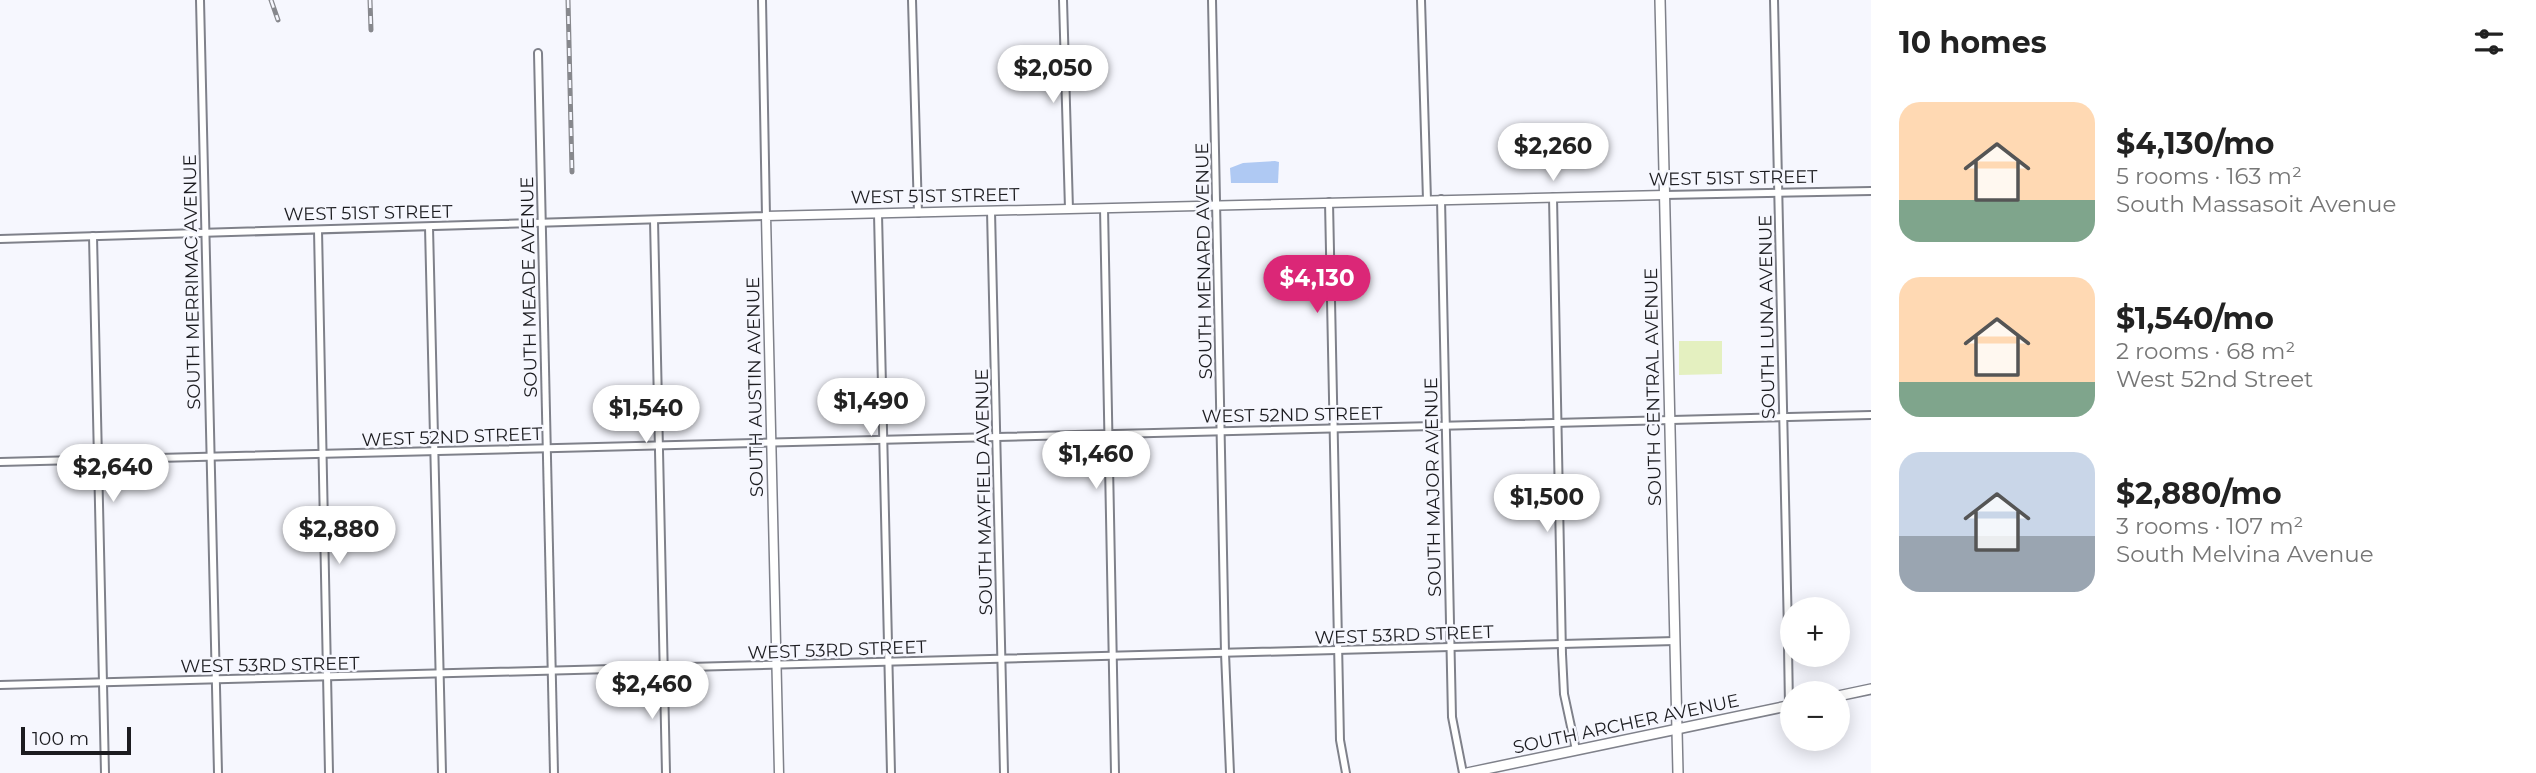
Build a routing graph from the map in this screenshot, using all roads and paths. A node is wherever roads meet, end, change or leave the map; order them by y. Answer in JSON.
{"nodes":[{"id":1,"x":200,"y":0,"type":"edge"},
{"id":2,"x":762,"y":0,"type":"edge"},
{"id":3,"x":912,"y":0,"type":"edge"},
{"id":4,"x":1063,"y":0,"type":"edge"},
{"id":5,"x":1212,"y":0,"type":"edge"},
{"id":6,"x":1421,"y":0,"type":"edge"},
{"id":7,"x":1660,"y":0,"type":"edge"},
{"id":8,"x":1774,"y":0,"type":"edge"},
{"id":9,"x":538,"y":53,"type":"dead end"},
{"id":10,"x":1871,"y":191,"type":"edge"},
{"id":11,"x":1778,"y":193,"type":"junction"},
{"id":12,"x":1665,"y":195,"type":"junction"},
{"id":13,"x":1553,"y":197,"type":"junction"},
{"id":14,"x":1427,"y":200,"type":"junction"},
{"id":15,"x":1441,"y":200,"type":"junction"},
{"id":16,"x":1329,"y":202,"type":"junction"},
{"id":17,"x":1217,"y":205,"type":"junction"},
{"id":18,"x":1104,"y":208,"type":"junction"},
{"id":19,"x":1069,"y":209,"type":"junction"},
{"id":20,"x":991,"y":211,"type":"junction"},
{"id":21,"x":918,"y":213,"type":"junction"},
{"id":22,"x":878,"y":214,"type":"junction"},
{"id":23,"x":766,"y":216,"type":"junction"},
{"id":24,"x":654,"y":220,"type":"junction"},
{"id":25,"x":542,"y":224,"type":"junction"},
{"id":26,"x":429,"y":227,"type":"junction"},
{"id":27,"x":318,"y":230,"type":"junction"},
{"id":28,"x":204,"y":233,"type":"junction"},
{"id":29,"x":93,"y":236,"type":"junction"},
{"id":30,"x":0,"y":239,"type":"edge"},
{"id":31,"x":1871,"y":415,"type":"edge"},
{"id":32,"x":1783,"y":417,"type":"junction"},
{"id":33,"x":1670,"y":419,"type":"junction"},
{"id":34,"x":1559,"y":422,"type":"junction"},
{"id":35,"x":1447,"y":425,"type":"junction"},
{"id":36,"x":1333,"y":428,"type":"junction"},
{"id":37,"x":1221,"y":431,"type":"junction"},
{"id":38,"x":1108,"y":434,"type":"junction"},
{"id":39,"x":996,"y":437,"type":"junction"},
{"id":40,"x":884,"y":440,"type":"junction"},
{"id":41,"x":772,"y":442,"type":"junction"},
{"id":42,"x":659,"y":445,"type":"junction"},
{"id":43,"x":547,"y":448,"type":"junction"},
{"id":44,"x":435,"y":451,"type":"junction"},
{"id":45,"x":323,"y":455,"type":"junction"},
{"id":46,"x":210,"y":457,"type":"junction"},
{"id":47,"x":98,"y":460,"type":"junction"},
{"id":48,"x":0,"y":462,"type":"edge"},
{"id":49,"x":1787,"y":597,"type":"edge"},
{"id":50,"x":1675,"y":641,"type":"junction"},
{"id":51,"x":1562,"y":645,"type":"junction"},
{"id":52,"x":1450,"y":647,"type":"junction"},
{"id":53,"x":1338,"y":651,"type":"junction"},
{"id":54,"x":1225,"y":653,"type":"junction"},
{"id":55,"x":1113,"y":656,"type":"junction"},
{"id":56,"x":1001,"y":659,"type":"junction"},
{"id":57,"x":888,"y":662,"type":"junction"},
{"id":58,"x":777,"y":666,"type":"junction"},
{"id":59,"x":664,"y":669,"type":"junction"},
{"id":60,"x":552,"y":671,"type":"junction"},
{"id":61,"x":439,"y":674,"type":"junction"},
{"id":62,"x":327,"y":678,"type":"junction"},
{"id":63,"x":215,"y":680,"type":"junction"},
{"id":64,"x":103,"y":682,"type":"junction"},
{"id":65,"x":0,"y":685,"type":"edge"},
{"id":66,"x":1871,"y":689,"type":"edge"},
{"id":67,"x":1850,"y":693,"type":"edge"},
{"id":68,"x":1780,"y":708,"type":"edge"},
{"id":69,"x":1677,"y":729,"type":"junction"},
{"id":70,"x":1576,"y":750,"type":"junction"},
{"id":71,"x":1506,"y":769,"type":"edge"},
{"id":72,"x":105,"y":773,"type":"edge"},
{"id":73,"x":218,"y":773,"type":"edge"},
{"id":74,"x":329,"y":773,"type":"edge"},
{"id":75,"x":442,"y":773,"type":"edge"},
{"id":76,"x":554,"y":773,"type":"edge"},
{"id":77,"x":666,"y":773,"type":"edge"},
{"id":78,"x":779,"y":773,"type":"edge"},
{"id":79,"x":891,"y":773,"type":"edge"},
{"id":80,"x":1004,"y":773,"type":"edge"},
{"id":81,"x":1115,"y":773,"type":"edge"},
{"id":82,"x":1230,"y":773,"type":"edge"},
{"id":83,"x":1346,"y":773,"type":"edge"},
{"id":84,"x":1465,"y":773,"type":"edge"},
{"id":85,"x":1678,"y":773,"type":"edge"}],
"edges":[{"from":1,"to":28,"type":"street","name":"SOUTH MERRIMAC AVENUE"},
{"from":2,"to":23,"type":"street","name":"SOUTH AUSTIN AVENUE"},
{"from":3,"to":21,"type":"street"},
{"from":4,"to":19,"type":"street"},
{"from":5,"to":17,"type":"street","name":"SOUTH MENARD AVENUE"},
{"from":6,"to":14,"type":"street"},
{"from":7,"to":12,"type":"main road","name":"SOUTH CENTRAL AVENUE"},
{"from":8,"to":11,"type":"street","name":"SOUTH LUNA AVENUE"},
{"from":9,"to":25,"type":"street","name":"SOUTH MEADE AVENUE"},
{"from":10,"to":11,"type":"street","name":"WEST 51ST STREET"},
{"from":11,"to":12,"type":"street","name":"WEST 51ST STREET"},
{"from":11,"to":32,"type":"street","name":"SOUTH LUNA AVENUE"},
{"from":12,"to":13,"type":"street","name":"WEST 51ST STREET"},
{"from":12,"to":33,"type":"main road","name":"SOUTH CENTRAL AVENUE"},
{"from":13,"to":15,"type":"street","name":"WEST 51ST STREET"},
{"from":13,"to":34,"type":"street"},
{"from":14,"to":15,"type":"street","name":"WEST 51ST STREET"},
{"from":14,"to":16,"type":"street","name":"WEST 51ST STREET"},
{"from":15,"to":35,"type":"street","name":"SOUTH MAJOR AVENUE"},
{"from":16,"to":17,"type":"street","name":"WEST 51ST STREET"},
{"from":16,"to":36,"type":"street"},
{"from":17,"to":18,"type":"street","name":"WEST 51ST STREET"},
{"from":17,"to":37,"type":"street","name":"SOUTH MENARD AVENUE"},
{"from":18,"to":19,"type":"street","name":"WEST 51ST STREET"},
{"from":18,"to":38,"type":"street"},
{"from":19,"to":20,"type":"street","name":"WEST 51ST STREET"},
{"from":20,"to":21,"type":"street","name":"WEST 51ST STREET"},
{"from":20,"to":39,"type":"street","name":"SOUTH MAYFIELD AVENUE"},
{"from":21,"to":22,"type":"street","name":"WEST 51ST STREET"},
{"from":22,"to":23,"type":"street","name":"WEST 51ST STREET"},
{"from":22,"to":40,"type":"street"},
{"from":23,"to":24,"type":"street","name":"WEST 51ST STREET"},
{"from":23,"to":41,"type":"street","name":"SOUTH AUSTIN AVENUE"},
{"from":24,"to":25,"type":"street","name":"WEST 51ST STREET"},
{"from":24,"to":42,"type":"street"},
{"from":25,"to":26,"type":"street","name":"WEST 51ST STREET"},
{"from":25,"to":43,"type":"street","name":"SOUTH MEADE AVENUE"},
{"from":26,"to":27,"type":"street","name":"WEST 51ST STREET"},
{"from":26,"to":44,"type":"street"},
{"from":27,"to":28,"type":"street","name":"WEST 51ST STREET"},
{"from":27,"to":45,"type":"street"},
{"from":28,"to":29,"type":"street","name":"WEST 51ST STREET"},
{"from":28,"to":46,"type":"street","name":"SOUTH MERRIMAC AVENUE"},
{"from":29,"to":30,"type":"street","name":"WEST 51ST STREET"},
{"from":29,"to":47,"type":"street"},
{"from":31,"to":32,"type":"street","name":"WEST 52ND STREET"},
{"from":32,"to":33,"type":"street","name":"WEST 52ND STREET"},
{"from":32,"to":49,"type":"street","name":"SOUTH LUNA AVENUE"},
{"from":33,"to":34,"type":"street","name":"WEST 52ND STREET"},
{"from":33,"to":50,"type":"main road","name":"SOUTH CENTRAL AVENUE"},
{"from":34,"to":35,"type":"street","name":"WEST 52ND STREET"},
{"from":34,"to":51,"type":"street"},
{"from":35,"to":36,"type":"street","name":"WEST 52ND STREET"},
{"from":35,"to":52,"type":"street","name":"SOUTH MAJOR AVENUE"},
{"from":36,"to":37,"type":"street","name":"WEST 52ND STREET"},
{"from":36,"to":53,"type":"street"},
{"from":37,"to":38,"type":"street","name":"WEST 52ND STREET"},
{"from":37,"to":54,"type":"street","name":"SOUTH MENARD AVENUE"},
{"from":38,"to":39,"type":"street","name":"WEST 52ND STREET"},
{"from":38,"to":55,"type":"street"},
{"from":39,"to":40,"type":"street","name":"WEST 52ND STREET"},
{"from":39,"to":56,"type":"street","name":"SOUTH MAYFIELD AVENUE"},
{"from":40,"to":41,"type":"street","name":"WEST 52ND STREET"},
{"from":40,"to":57,"type":"street"},
{"from":41,"to":42,"type":"street","name":"WEST 52ND STREET"},
{"from":41,"to":58,"type":"street","name":"SOUTH AUSTIN AVENUE"},
{"from":42,"to":43,"type":"street","name":"WEST 52ND STREET"},
{"from":42,"to":59,"type":"street"},
{"from":43,"to":44,"type":"street","name":"WEST 52ND STREET"},
{"from":43,"to":60,"type":"street","name":"SOUTH MEADE AVENUE"},
{"from":44,"to":45,"type":"street","name":"WEST 52ND STREET"},
{"from":44,"to":61,"type":"street"},
{"from":45,"to":46,"type":"street","name":"WEST 52ND STREET"},
{"from":45,"to":62,"type":"street"},
{"from":46,"to":47,"type":"street","name":"WEST 52ND STREET"},
{"from":46,"to":63,"type":"street","name":"SOUTH MERRIMAC AVENUE"},
{"from":47,"to":48,"type":"street","name":"WEST 52ND STREET"},
{"from":47,"to":64,"type":"street"},
{"from":50,"to":51,"type":"street","name":"WEST 53RD STREET"},
{"from":50,"to":69,"type":"main road","name":"SOUTH CENTRAL AVENUE"},
{"from":51,"to":52,"type":"street","name":"WEST 53RD STREET"},
{"from":51,"to":70,"type":"street"},
{"from":52,"to":53,"type":"street","name":"WEST 53RD STREET"},
{"from":52,"to":84,"type":"street","name":"SOUTH MAJOR AVENUE"},
{"from":53,"to":54,"type":"street","name":"WEST 53RD STREET"},
{"from":53,"to":83,"type":"street"},
{"from":54,"to":55,"type":"street","name":"WEST 53RD STREET"},
{"from":54,"to":82,"type":"street","name":"SOUTH MENARD AVENUE"},
{"from":55,"to":56,"type":"street","name":"WEST 53RD STREET"},
{"from":55,"to":81,"type":"street"},
{"from":56,"to":57,"type":"street","name":"WEST 53RD STREET"},
{"from":56,"to":80,"type":"street","name":"SOUTH MAYFIELD AVENUE"},
{"from":57,"to":58,"type":"street","name":"WEST 53RD STREET"},
{"from":57,"to":79,"type":"street"},
{"from":58,"to":59,"type":"street","name":"WEST 53RD STREET"},
{"from":58,"to":78,"type":"street","name":"SOUTH AUSTIN AVENUE"},
{"from":59,"to":60,"type":"street","name":"WEST 53RD STREET"},
{"from":59,"to":77,"type":"street"},
{"from":60,"to":61,"type":"street","name":"WEST 53RD STREET"},
{"from":60,"to":76,"type":"street","name":"SOUTH MEADE AVENUE"},
{"from":61,"to":62,"type":"street","name":"WEST 53RD STREET"},
{"from":61,"to":75,"type":"street"},
{"from":62,"to":63,"type":"street","name":"WEST 53RD STREET"},
{"from":62,"to":74,"type":"street"},
{"from":63,"to":64,"type":"street","name":"WEST 53RD STREET"},
{"from":63,"to":73,"type":"street","name":"SOUTH MERRIMAC AVENUE"},
{"from":64,"to":65,"type":"street","name":"WEST 53RD STREET"},
{"from":64,"to":72,"type":"street"},
{"from":66,"to":67,"type":"main road"},
{"from":68,"to":69,"type":"main road","name":"SOUTH ARCHER AVENUE"},
{"from":69,"to":70,"type":"main road","name":"SOUTH ARCHER AVENUE"},
{"from":69,"to":85,"type":"main road","name":"SOUTH CENTRAL AVENUE"},
{"from":70,"to":71,"type":"main road","name":"SOUTH ARCHER AVENUE"},
{"from":71,"to":84,"type":"main road","name":"SOUTH ARCHER AVENUE"}]}
